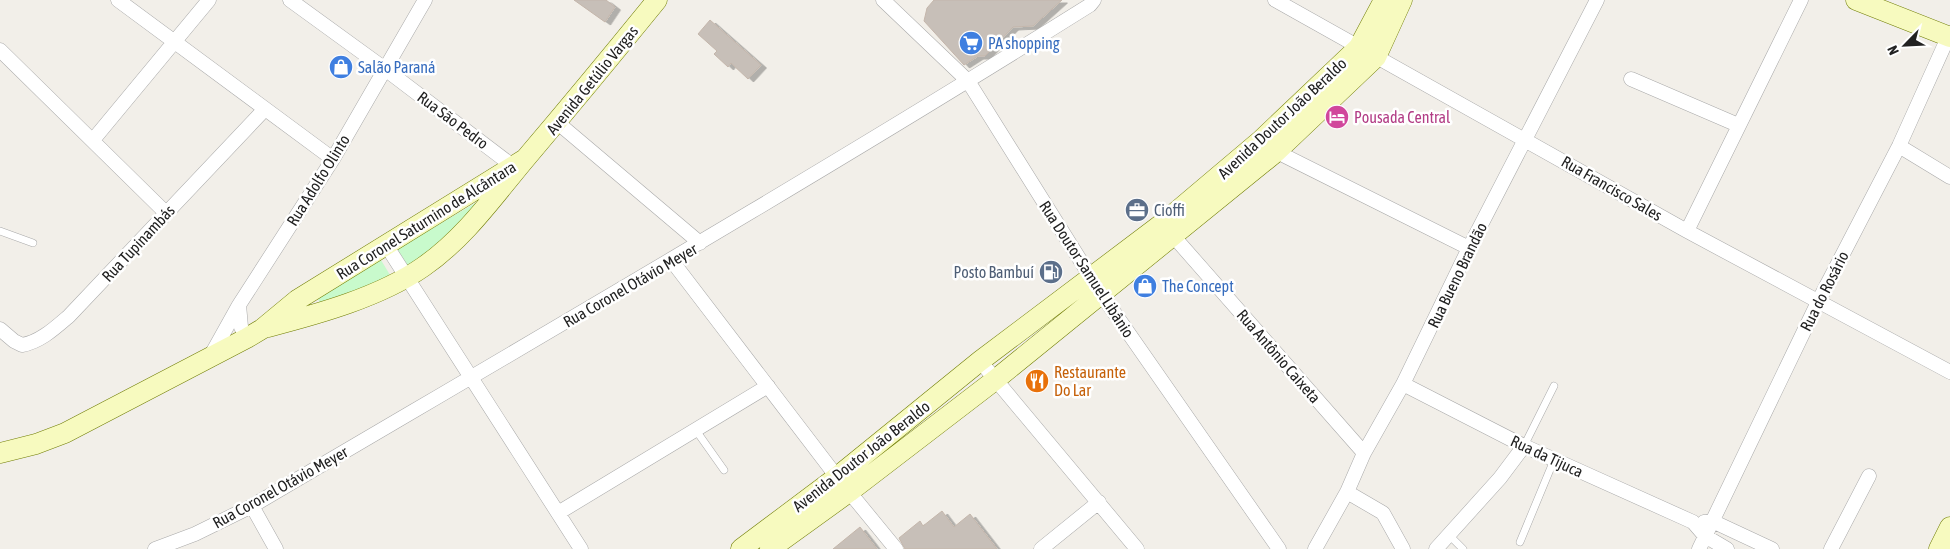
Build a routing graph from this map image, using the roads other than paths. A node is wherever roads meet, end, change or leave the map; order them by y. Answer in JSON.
{"nodes":[{"id":1,"x":118,"y":0,"type":"edge"},
{"id":2,"x":209,"y":0,"type":"edge"},
{"id":3,"x":290,"y":0,"type":"edge"},
{"id":4,"x":425,"y":0,"type":"edge"},
{"id":5,"x":657,"y":0,"type":"edge"},
{"id":6,"x":883,"y":0,"type":"edge"},
{"id":7,"x":1094,"y":0,"type":"edge"},
{"id":8,"x":1275,"y":0,"type":"edge"},
{"id":9,"x":1384,"y":0,"type":"edge"},
{"id":10,"x":1402,"y":0,"type":"edge"},
{"id":11,"x":1597,"y":0,"type":"edge"},
{"id":12,"x":1801,"y":0,"type":"edge"},
{"id":13,"x":1856,"y":0,"type":"edge"},
{"id":14,"x":1949,"y":36,"type":"edge"},
{"id":15,"x":175,"y":42,"type":"junction"},
{"id":16,"x":0,"y":50,"type":"edge"},
{"id":17,"x":1367,"y":52,"type":"junction"},
{"id":18,"x":385,"y":69,"type":"junction"},
{"id":19,"x":1631,"y":79,"type":"dead end"},
{"id":20,"x":968,"y":81,"type":"junction"},
{"id":21,"x":264,"y":109,"type":"junction"},
{"id":22,"x":558,"y":123,"type":"junction"},
{"id":23,"x":1738,"y":126,"type":"junction"},
{"id":24,"x":93,"y":140,"type":"junction"},
{"id":25,"x":1527,"y":140,"type":"junction"},
{"id":26,"x":1899,"y":146,"type":"junction"},
{"id":27,"x":1268,"y":147,"type":"junction"},
{"id":28,"x":332,"y":159,"type":"junction"},
{"id":29,"x":519,"y":165,"type":"junction"},
{"id":30,"x":1950,"y":177,"type":"edge"},
{"id":31,"x":166,"y":213,"type":"junction"},
{"id":32,"x":1168,"y":230,"type":"junction"},
{"id":33,"x":0,"y":231,"type":"edge"},
{"id":34,"x":1687,"y":231,"type":"junction"},
{"id":35,"x":33,"y":243,"type":"dead end"},
{"id":36,"x":700,"y":244,"type":"junction"},
{"id":37,"x":386,"y":245,"type":"junction"},
{"id":38,"x":1469,"y":248,"type":"junction"},
{"id":39,"x":672,"y":260,"type":"junction"},
{"id":40,"x":406,"y":278,"type":"junction"},
{"id":41,"x":1096,"y":287,"type":"junction"},
{"id":42,"x":1819,"y":300,"type":"junction"},
{"id":43,"x":239,"y":306,"type":"junction"},
{"id":44,"x":0,"y":329,"type":"edge"},
{"id":45,"x":255,"y":333,"type":"junction"},
{"id":46,"x":209,"y":358,"type":"junction"},
{"id":47,"x":980,"y":361,"type":"junction"},
{"id":48,"x":1950,"y":372,"type":"edge"},
{"id":49,"x":471,"y":378,"type":"junction"},
{"id":50,"x":995,"y":380,"type":"junction"},
{"id":51,"x":1404,"y":384,"type":"junction"},
{"id":52,"x":768,"y":386,"type":"junction"},
{"id":53,"x":1554,"y":386,"type":"dead end"},
{"id":54,"x":695,"y":430,"type":"junction"},
{"id":55,"x":1524,"y":446,"type":"junction"},
{"id":56,"x":0,"y":453,"type":"edge"},
{"id":57,"x":1364,"y":453,"type":"junction"},
{"id":58,"x":1554,"y":460,"type":"junction"},
{"id":59,"x":724,"y":470,"type":"dead end"},
{"id":60,"x":1869,"y":476,"type":"dead end"},
{"id":61,"x":843,"y":484,"type":"junction"},
{"id":62,"x":1347,"y":492,"type":"junction"},
{"id":63,"x":1099,"y":502,"type":"junction"},
{"id":64,"x":252,"y":506,"type":"junction"},
{"id":65,"x":558,"y":513,"type":"junction"},
{"id":66,"x":1712,"y":521,"type":"junction"},
{"id":67,"x":1693,"y":522,"type":"junction"},
{"id":68,"x":1950,"y":526,"type":"edge"},
{"id":69,"x":1449,"y":535,"type":"junction"},
{"id":70,"x":1705,"y":536,"type":"junction"},
{"id":71,"x":1520,"y":542,"type":"dead end"},
{"id":72,"x":155,"y":549,"type":"edge"},
{"id":73,"x":276,"y":549,"type":"edge"},
{"id":74,"x":581,"y":549,"type":"edge"},
{"id":75,"x":741,"y":549,"type":"edge"},
{"id":76,"x":770,"y":549,"type":"edge"},
{"id":77,"x":896,"y":549,"type":"edge"},
{"id":78,"x":1041,"y":549,"type":"edge"},
{"id":79,"x":1137,"y":549,"type":"edge"},
{"id":80,"x":1279,"y":549,"type":"edge"},
{"id":81,"x":1315,"y":549,"type":"edge"},
{"id":82,"x":1404,"y":549,"type":"edge"},
{"id":83,"x":1436,"y":549,"type":"edge"},
{"id":84,"x":1463,"y":549,"type":"edge"},
{"id":85,"x":1699,"y":549,"type":"edge"},
{"id":86,"x":1727,"y":549,"type":"edge"},
{"id":87,"x":1772,"y":549,"type":"edge"},
{"id":88,"x":1830,"y":549,"type":"edge"},
{"id":89,"x":1939,"y":549,"type":"edge"}],
"edges":[{"from":1,"to":15,"type":"street"},
{"from":2,"to":15,"type":"street"},
{"from":3,"to":18,"type":"street","name":"Rua São Pedro"},
{"from":4,"to":18,"type":"street","name":"Rua Adolfo Olinto"},
{"from":5,"to":22,"type":"street","name":"Avenida Getúlio Vargas"},
{"from":6,"to":20,"type":"street","name":"Rua Doutor Samuel Libânio"},
{"from":7,"to":20,"type":"street","name":"Rua Coronel Otávio Meyer"},
{"from":8,"to":17,"type":"street","name":"Rua Francisco Sales"},
{"from":9,"to":17,"type":"street","name":"Avenida Doutor João Beraldo"},
{"from":10,"to":17,"type":"street","name":"Avenida Doutor João Beraldo"},
{"from":11,"to":25,"type":"street","name":"Rua Bueno Brandão"},
{"from":12,"to":23,"type":"street"},
{"from":13,"to":14,"type":"street"},
{"from":14,"to":26,"type":"street","name":"Rua do Rosário"},
{"from":15,"to":21,"type":"street"},
{"from":15,"to":24,"type":"street"},
{"from":16,"to":24,"type":"street"},
{"from":17,"to":25,"type":"street","name":"Rua Francisco Sales"},
{"from":17,"to":27,"type":"street","name":"Avenida Doutor João Beraldo"},
{"from":18,"to":28,"type":"street","name":"Rua Adolfo Olinto"},
{"from":18,"to":29,"type":"street","name":"Rua São Pedro"},
{"from":19,"to":23,"type":"street"},
{"from":20,"to":36,"type":"street","name":"Rua Coronel Otávio Meyer"},
{"from":20,"to":41,"type":"street","name":"Rua Doutor Samuel Libânio"},
{"from":21,"to":28,"type":"street"},
{"from":21,"to":31,"type":"street","name":"Rua Tupinambás"},
{"from":22,"to":29,"type":"street","name":"Avenida Getúlio Vargas"},
{"from":22,"to":36,"type":"street"},
{"from":23,"to":34,"type":"street"},
{"from":24,"to":31,"type":"street"},
{"from":25,"to":34,"type":"street","name":"Rua Francisco Sales"},
{"from":25,"to":38,"type":"street","name":"Rua Bueno Brandão"},
{"from":26,"to":30,"type":"street"},
{"from":26,"to":42,"type":"street","name":"Rua do Rosário"},
{"from":27,"to":32,"type":"street","name":"Avenida Doutor João Beraldo"},
{"from":27,"to":38,"type":"street"},
{"from":28,"to":43,"type":"street","name":"Rua Adolfo Olinto"},
{"from":29,"to":37,"type":"street","name":"Rua Coronel Saturnino de Alcântara"},
{"from":29,"to":40,"type":"street","name":"Rua Coronel Saturnino de Alcântara"},
{"from":31,"to":44,"type":"street","name":"Rua Tupinambás"},
{"from":32,"to":41,"type":"street","name":"Avenida Doutor João Beraldo"},
{"from":32,"to":57,"type":"street","name":"Rua Antônio Caixeta"},
{"from":33,"to":35,"type":"lane"},
{"from":34,"to":42,"type":"street","name":"Rua Francisco Sales"},
{"from":36,"to":39,"type":"street","name":"Rua Coronel Otávio Meyer"},
{"from":37,"to":40,"type":"street"},
{"from":37,"to":45,"type":"street","name":"Rua Coronel Saturnino de Alcântara"},
{"from":38,"to":51,"type":"street","name":"Rua Bueno Brandão"},
{"from":39,"to":49,"type":"street","name":"Rua Coronel Otávio Meyer"},
{"from":39,"to":52,"type":"street"},
{"from":40,"to":45,"type":"street","name":"Rua Coronel Saturnino de Alcântara"},
{"from":40,"to":49,"type":"street"},
{"from":41,"to":47,"type":"street","name":"Avenida Doutor João Beraldo"},
{"from":41,"to":50,"type":"street","name":"Avenida Doutor João Beraldo"},
{"from":41,"to":80,"type":"street","name":"Rua Doutor Samuel Libânio"},
{"from":42,"to":48,"type":"street","name":"Rua Francisco Sales"},
{"from":42,"to":66,"type":"street","name":"Rua do Rosário"},
{"from":43,"to":45,"type":"street"},
{"from":43,"to":46,"type":"street","name":"Rua Adolfo Olinto"},
{"from":45,"to":46,"type":"street","name":"Rua Coronel Saturnino de Alcântara"},
{"from":46,"to":56,"type":"street","name":"Rua Coronel Saturnino de Alcântara"},
{"from":47,"to":50,"type":"street"},
{"from":47,"to":61,"type":"street","name":"Avenida Doutor João Beraldo"},
{"from":49,"to":64,"type":"street","name":"Rua Coronel Otávio Meyer"},
{"from":49,"to":65,"type":"street"},
{"from":50,"to":61,"type":"street","name":"Avenida Doutor João Beraldo"},
{"from":50,"to":63,"type":"street"},
{"from":51,"to":55,"type":"street","name":"Rua da Tijuca"},
{"from":51,"to":57,"type":"street","name":"Rua Bueno Brandão"},
{"from":52,"to":54,"type":"street"},
{"from":52,"to":61,"type":"street"},
{"from":53,"to":55,"type":"lane"},
{"from":54,"to":59,"type":"lane"},
{"from":54,"to":65,"type":"street"},
{"from":55,"to":58,"type":"street","name":"Rua da Tijuca"},
{"from":55,"to":69,"type":"street"},
{"from":57,"to":62,"type":"street","name":"Rua Bueno Brandão"},
{"from":58,"to":67,"type":"street","name":"Rua da Tijuca"},
{"from":58,"to":71,"type":"lane"},
{"from":60,"to":88,"type":"street"},
{"from":61,"to":75,"type":"street","name":"Avenida Doutor João Beraldo"},
{"from":61,"to":76,"type":"street","name":"Avenida Doutor João Beraldo"},
{"from":61,"to":77,"type":"street"},
{"from":62,"to":81,"type":"street","name":"Rua Bueno Brandão"},
{"from":62,"to":82,"type":"street"},
{"from":63,"to":78,"type":"street"},
{"from":63,"to":79,"type":"street"},
{"from":64,"to":72,"type":"street","name":"Rua Coronel Otávio Meyer"},
{"from":64,"to":73,"type":"street"},
{"from":65,"to":74,"type":"street"},
{"from":66,"to":67,"type":"street","name":"Rua da Tijuca"},
{"from":66,"to":70,"type":"street","name":"Rua do Rosário"},
{"from":66,"to":87,"type":"street","name":"Rua da Tijuca"},
{"from":67,"to":70,"type":"street","name":"Rua da Tijuca"},
{"from":68,"to":89,"type":"street"},
{"from":69,"to":83,"type":"street"},
{"from":69,"to":84,"type":"lane"},
{"from":70,"to":85,"type":"street","name":"Rua do Rosário"},
{"from":70,"to":86,"type":"street","name":"Rua da Tijuca"}]}
